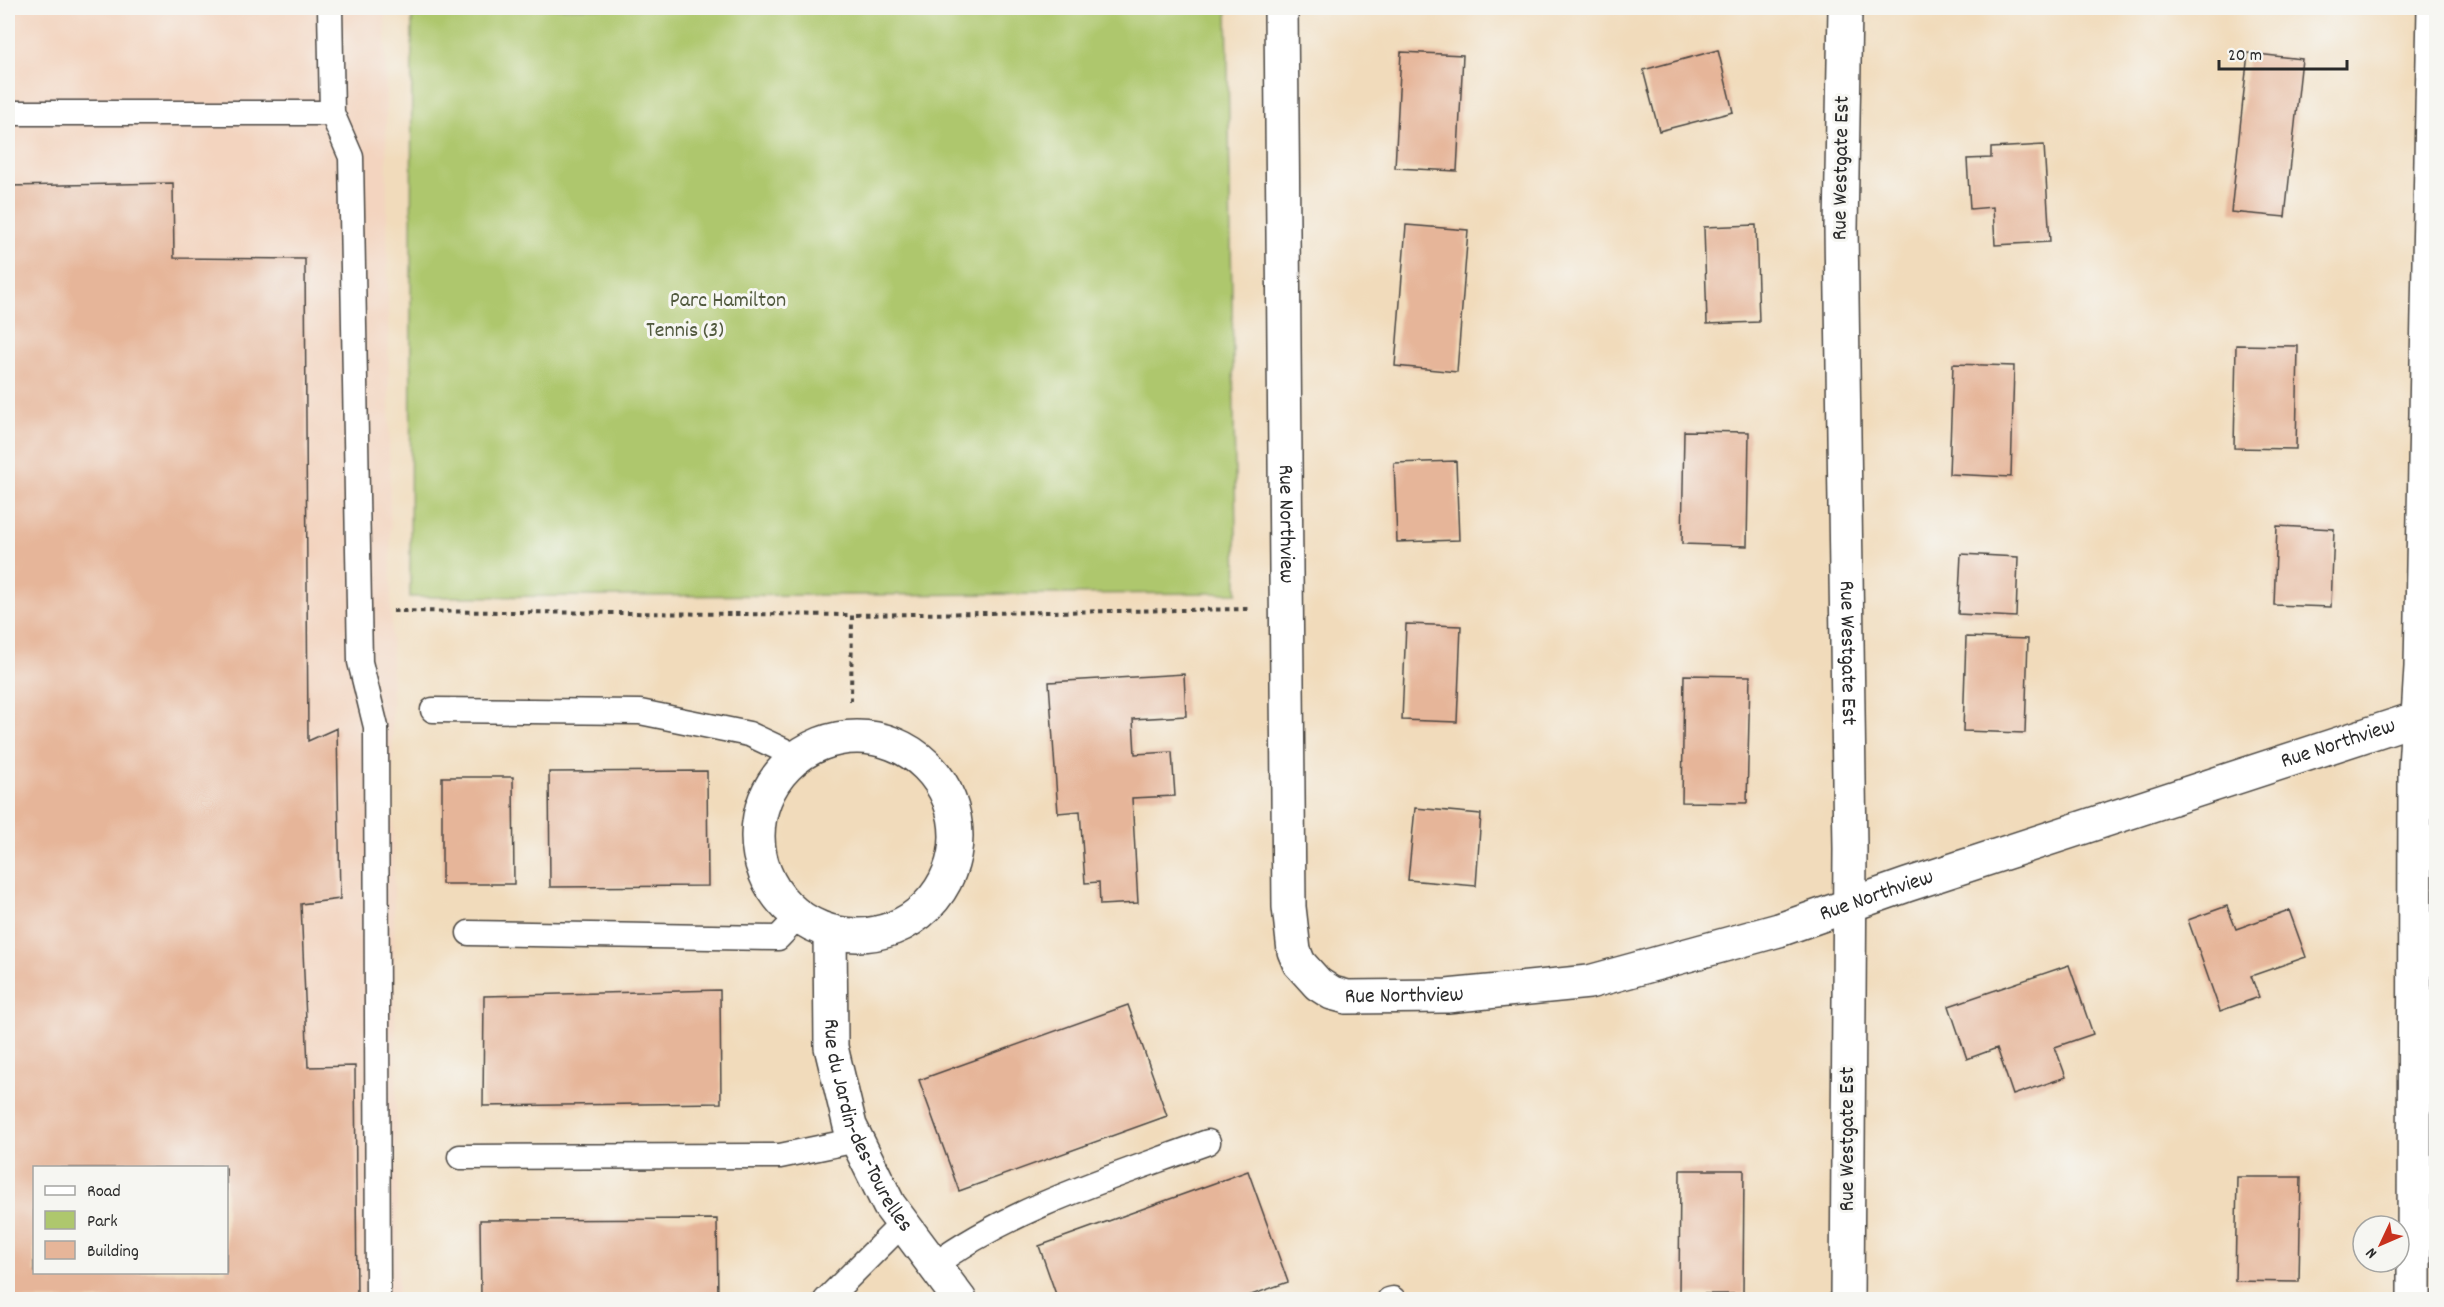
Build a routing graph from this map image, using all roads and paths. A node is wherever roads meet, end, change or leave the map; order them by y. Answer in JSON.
{"nodes":[{"id":1,"x":330,"y":8,"type":"edge"},
{"id":2,"x":1281,"y":8,"type":"edge"},
{"id":3,"x":1845,"y":8,"type":"edge"},
{"id":4,"x":2434,"y":8,"type":"edge"},
{"id":5,"x":8,"y":112,"type":"edge"},
{"id":6,"x":332,"y":113,"type":"junction"},
{"id":7,"x":1286,"y":609,"type":"junction"},
{"id":8,"x":358,"y":611,"type":"junction"},
{"id":9,"x":852,"y":615,"type":"junction"},
{"id":10,"x":851,"y":701,"type":"dead end"},
{"id":11,"x":433,"y":710,"type":"dead end"},
{"id":12,"x":2427,"y":715,"type":"edge"},
{"id":13,"x":798,"y":757,"type":"junction"},
{"id":14,"x":1850,"y":905,"type":"junction"},
{"id":15,"x":799,"y":916,"type":"junction"},
{"id":16,"x":830,"y":932,"type":"junction"},
{"id":17,"x":469,"y":933,"type":"dead end"},
{"id":18,"x":857,"y":1140,"type":"junction"},
{"id":19,"x":1208,"y":1142,"type":"dead end"},
{"id":20,"x":460,"y":1157,"type":"dead end"},
{"id":21,"x":903,"y":1223,"type":"junction"},
{"id":22,"x":934,"y":1265,"type":"junction"},
{"id":23,"x":378,"y":1299,"type":"edge"},
{"id":24,"x":826,"y":1299,"type":"edge"},
{"id":25,"x":960,"y":1299,"type":"edge"},
{"id":26,"x":1847,"y":1299,"type":"edge"},
{"id":27,"x":2414,"y":1299,"type":"edge"}],
"edges":[{"from":1,"to":6,"type":"lane"},
{"from":2,"to":7,"type":"street","name":"Rue Northview"},
{"from":3,"to":14,"type":"street","name":"Rue Westgate Est"},
{"from":4,"to":12,"type":"street"},
{"from":5,"to":6,"type":"lane"},
{"from":6,"to":8,"type":"lane"},
{"from":7,"to":9,"type":"path"},
{"from":7,"to":14,"type":"street","name":"Rue Northview"},
{"from":8,"to":9,"type":"path"},
{"from":8,"to":23,"type":"lane"},
{"from":9,"to":10,"type":"path"},
{"from":11,"to":13,"type":"lane"},
{"from":12,"to":14,"type":"street","name":"Rue Northview"},
{"from":12,"to":27,"type":"street"},
{"from":13,"to":15,"type":"street"},
{"from":13,"to":16,"type":"street"},
{"from":14,"to":26,"type":"street","name":"Rue Westgate Est"},
{"from":15,"to":16,"type":"street"},
{"from":15,"to":17,"type":"lane"},
{"from":16,"to":18,"type":"street","name":"Rue du Jardin-des-Tourelles"},
{"from":18,"to":20,"type":"lane"},
{"from":18,"to":21,"type":"street","name":"Rue du Jardin-des-Tourelles"},
{"from":19,"to":22,"type":"lane"},
{"from":21,"to":22,"type":"street","name":"Rue du Jardin-des-Tourelles"},
{"from":21,"to":24,"type":"lane"},
{"from":22,"to":25,"type":"street","name":"Rue du Jardin-des-Tourelles"}]}
